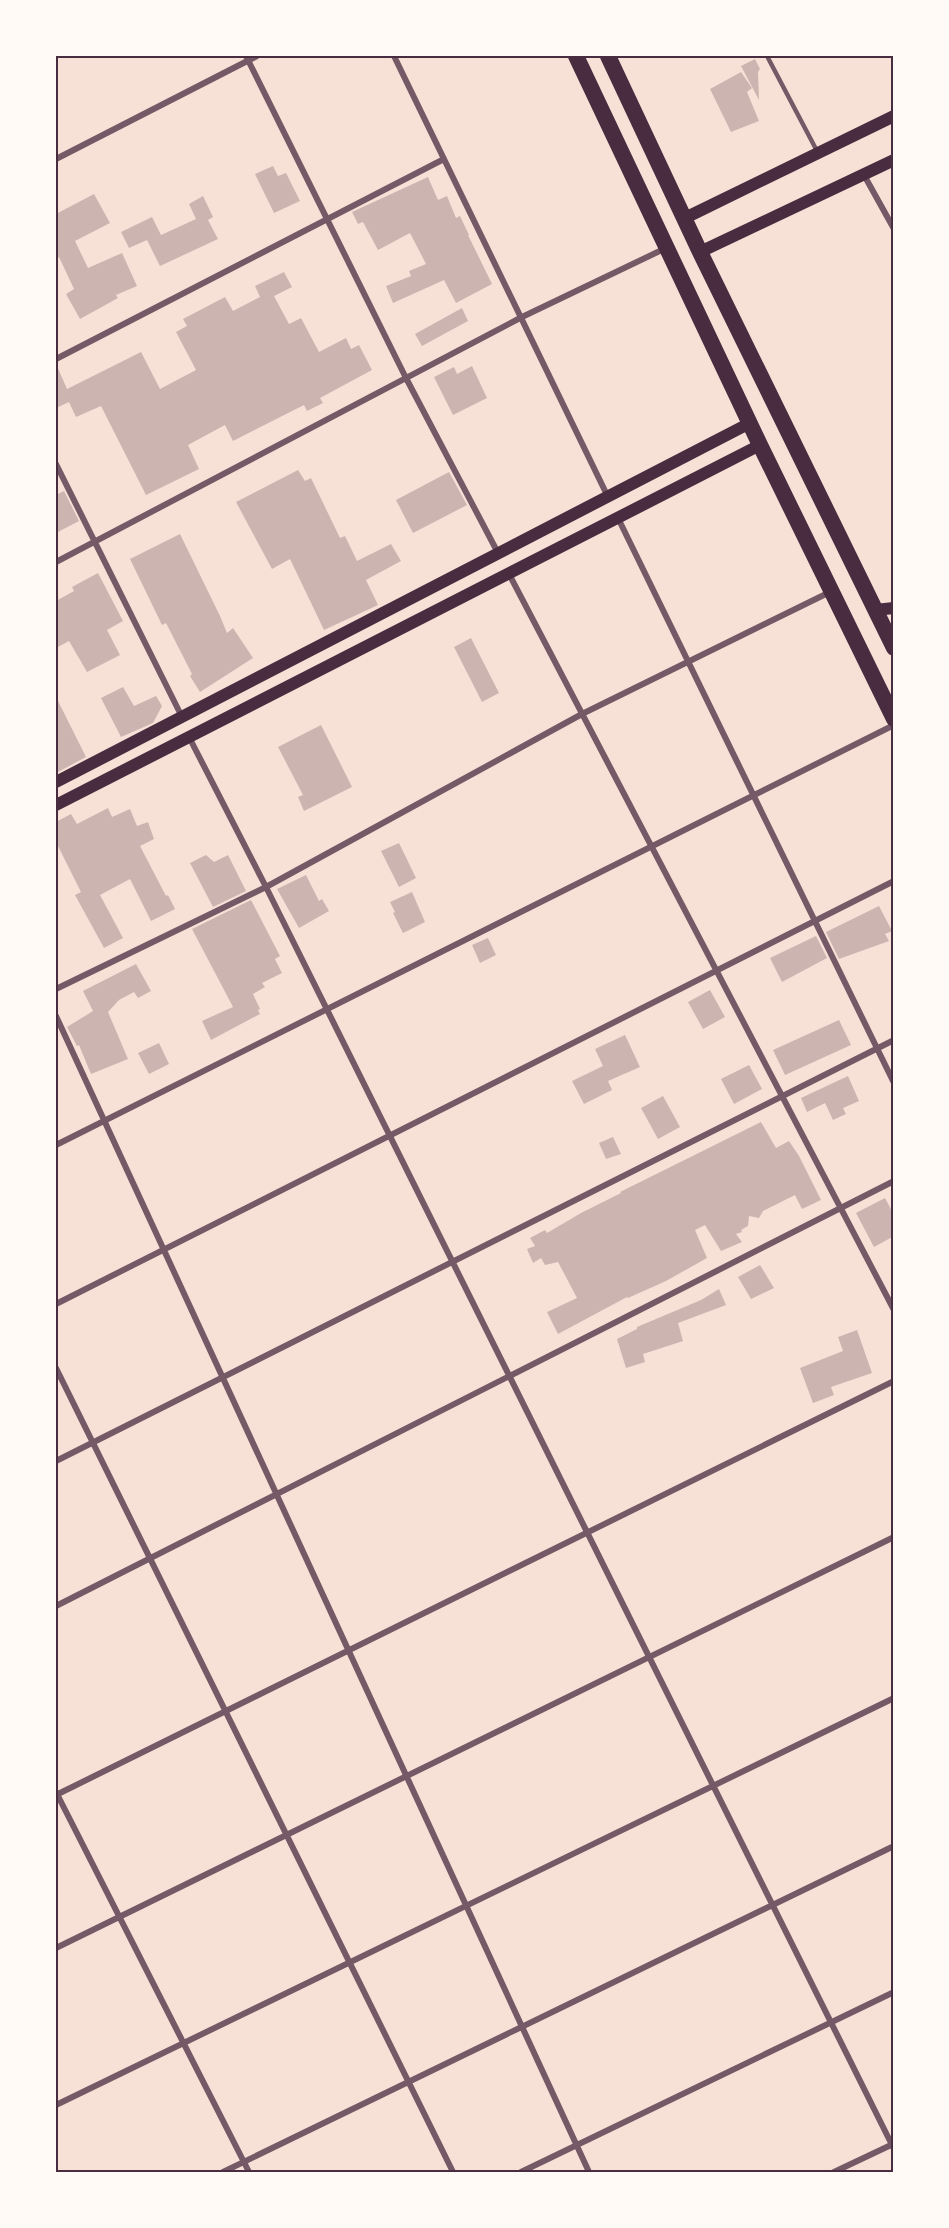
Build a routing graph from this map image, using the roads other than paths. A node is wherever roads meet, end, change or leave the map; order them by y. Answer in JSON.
{"nodes":[{"id":1,"x":257,"y":56,"type":"edge"},
{"id":2,"x":394,"y":56,"type":"edge"},
{"id":3,"x":576,"y":56,"type":"edge"},
{"id":4,"x":608,"y":56,"type":"edge"},
{"id":5,"x":767,"y":56,"type":"edge"},
{"id":6,"x":247,"y":58,"type":"edge"},
{"id":7,"x":894,"y":116,"type":"edge"},
{"id":8,"x":818,"y":153,"type":"junction"},
{"id":9,"x":56,"y":159,"type":"edge"},
{"id":10,"x":444,"y":159,"type":"junction"},
{"id":11,"x":894,"y":160,"type":"edge"},
{"id":12,"x":864,"y":175,"type":"junction"},
{"id":13,"x":685,"y":218,"type":"junction"},
{"id":14,"x":326,"y":219,"type":"junction"},
{"id":15,"x":894,"y":229,"type":"edge"},
{"id":16,"x":667,"y":248,"type":"junction"},
{"id":17,"x":700,"y":252,"type":"junction"},
{"id":18,"x":522,"y":317,"type":"junction"},
{"id":19,"x":56,"y":358,"type":"edge"},
{"id":20,"x":406,"y":378,"type":"junction"},
{"id":21,"x":750,"y":423,"type":"junction"},
{"id":22,"x":760,"y":445,"type":"junction"},
{"id":23,"x":56,"y":464,"type":"edge"},
{"id":24,"x":609,"y":497,"type":"junction"},
{"id":25,"x":618,"y":518,"type":"junction"},
{"id":26,"x":94,"y":542,"type":"junction"},
{"id":27,"x":498,"y":553,"type":"junction"},
{"id":28,"x":56,"y":562,"type":"edge"},
{"id":29,"x":509,"y":573,"type":"junction"},
{"id":30,"x":830,"y":592,"type":"junction"},
{"id":31,"x":894,"y":608,"type":"edge"},
{"id":32,"x":875,"y":610,"type":"junction"},
{"id":33,"x":894,"y":648,"type":"edge"},
{"id":34,"x":687,"y":661,"type":"junction"},
{"id":35,"x":582,"y":714,"type":"junction"},
{"id":36,"x":182,"y":717,"type":"junction"},
{"id":37,"x":894,"y":719,"type":"edge"},
{"id":38,"x":894,"y":725,"type":"edge"},
{"id":39,"x":189,"y":737,"type":"junction"},
{"id":40,"x":56,"y":782,"type":"edge"},
{"id":41,"x":753,"y":795,"type":"junction"},
{"id":42,"x":56,"y":806,"type":"edge"},
{"id":43,"x":652,"y":846,"type":"junction"},
{"id":44,"x":894,"y":881,"type":"edge"},
{"id":45,"x":266,"y":887,"type":"junction"},
{"id":46,"x":814,"y":921,"type":"junction"},
{"id":47,"x":716,"y":970,"type":"junction"},
{"id":48,"x":56,"y":989,"type":"edge"},
{"id":49,"x":326,"y":1009,"type":"junction"},
{"id":50,"x":56,"y":1016,"type":"edge"},
{"id":51,"x":894,"y":1040,"type":"edge"},
{"id":52,"x":877,"y":1049,"type":"junction"},
{"id":53,"x":894,"y":1083,"type":"edge"},
{"id":54,"x":782,"y":1096,"type":"junction"},
{"id":55,"x":104,"y":1121,"type":"junction"},
{"id":56,"x":389,"y":1135,"type":"junction"},
{"id":57,"x":56,"y":1145,"type":"edge"},
{"id":58,"x":894,"y":1181,"type":"edge"},
{"id":59,"x":840,"y":1208,"type":"junction"},
{"id":60,"x":163,"y":1250,"type":"junction"},
{"id":61,"x":452,"y":1262,"type":"junction"},
{"id":62,"x":56,"y":1304,"type":"edge"},
{"id":63,"x":894,"y":1310,"type":"edge"},
{"id":64,"x":56,"y":1368,"type":"edge"},
{"id":65,"x":509,"y":1376,"type":"junction"},
{"id":66,"x":222,"y":1377,"type":"junction"},
{"id":67,"x":894,"y":1381,"type":"edge"},
{"id":68,"x":93,"y":1442,"type":"junction"},
{"id":69,"x":56,"y":1461,"type":"edge"},
{"id":70,"x":276,"y":1494,"type":"junction"},
{"id":71,"x":587,"y":1532,"type":"junction"},
{"id":72,"x":894,"y":1537,"type":"edge"},
{"id":73,"x":150,"y":1558,"type":"junction"},
{"id":74,"x":56,"y":1606,"type":"edge"},
{"id":75,"x":348,"y":1650,"type":"junction"},
{"id":76,"x":649,"y":1657,"type":"junction"},
{"id":77,"x":894,"y":1698,"type":"edge"},
{"id":78,"x":225,"y":1711,"type":"junction"},
{"id":79,"x":406,"y":1776,"type":"junction"},
{"id":80,"x":713,"y":1786,"type":"junction"},
{"id":81,"x":56,"y":1793,"type":"edge"},
{"id":82,"x":286,"y":1834,"type":"junction"},
{"id":83,"x":894,"y":1846,"type":"edge"},
{"id":84,"x":772,"y":1905,"type":"junction"},
{"id":85,"x":466,"y":1906,"type":"junction"},
{"id":86,"x":119,"y":1917,"type":"junction"},
{"id":87,"x":56,"y":1948,"type":"edge"},
{"id":88,"x":350,"y":1962,"type":"junction"},
{"id":89,"x":894,"y":1992,"type":"edge"},
{"id":90,"x":831,"y":2022,"type":"junction"},
{"id":91,"x":522,"y":2027,"type":"junction"},
{"id":92,"x":183,"y":2043,"type":"junction"},
{"id":93,"x":409,"y":2082,"type":"junction"},
{"id":94,"x":56,"y":2105,"type":"edge"},
{"id":95,"x":576,"y":2146,"type":"junction"},
{"id":96,"x":892,"y":2147,"type":"edge"},
{"id":97,"x":244,"y":2162,"type":"junction"},
{"id":98,"x":223,"y":2172,"type":"edge"},
{"id":99,"x":249,"y":2172,"type":"edge"},
{"id":100,"x":453,"y":2172,"type":"edge"},
{"id":101,"x":521,"y":2172,"type":"edge"},
{"id":102,"x":589,"y":2172,"type":"edge"},
{"id":103,"x":834,"y":2172,"type":"edge"}],
"edges":[{"from":1,"to":6,"type":"street"},
{"from":2,"to":10,"type":"street"},
{"from":3,"to":16,"type":"highway"},
{"from":4,"to":13,"type":"highway"},
{"from":5,"to":8,"type":"lane"},
{"from":6,"to":9,"type":"street"},
{"from":6,"to":14,"type":"street"},
{"from":7,"to":8,"type":"main road"},
{"from":8,"to":13,"type":"main road"},
{"from":10,"to":14,"type":"street"},
{"from":10,"to":18,"type":"street"},
{"from":11,"to":12,"type":"main road"},
{"from":12,"to":15,"type":"street"},
{"from":12,"to":17,"type":"main road"},
{"from":13,"to":17,"type":"highway"},
{"from":14,"to":19,"type":"street"},
{"from":14,"to":20,"type":"street"},
{"from":16,"to":18,"type":"street"},
{"from":16,"to":21,"type":"highway"},
{"from":17,"to":32,"type":"highway"},
{"from":18,"to":20,"type":"street"},
{"from":18,"to":24,"type":"street"},
{"from":20,"to":26,"type":"street"},
{"from":20,"to":27,"type":"street"},
{"from":21,"to":22,"type":"highway"},
{"from":21,"to":24,"type":"main road"},
{"from":22,"to":25,"type":"main road"},
{"from":22,"to":30,"type":"highway"},
{"from":23,"to":26,"type":"street"},
{"from":24,"to":27,"type":"main road"},
{"from":25,"to":29,"type":"main road"},
{"from":25,"to":34,"type":"street"},
{"from":26,"to":28,"type":"street"},
{"from":26,"to":36,"type":"street"},
{"from":27,"to":36,"type":"main road"},
{"from":29,"to":35,"type":"street"},
{"from":29,"to":39,"type":"main road"},
{"from":30,"to":34,"type":"street"},
{"from":30,"to":37,"type":"highway"},
{"from":31,"to":32,"type":"main road"},
{"from":32,"to":33,"type":"highway"},
{"from":34,"to":35,"type":"street"},
{"from":34,"to":41,"type":"street"},
{"from":35,"to":43,"type":"street"},
{"from":35,"to":45,"type":"street"},
{"from":36,"to":40,"type":"main road"},
{"from":38,"to":41,"type":"street"},
{"from":39,"to":42,"type":"main road"},
{"from":39,"to":45,"type":"street"},
{"from":41,"to":43,"type":"street"},
{"from":41,"to":46,"type":"street"},
{"from":43,"to":47,"type":"street"},
{"from":43,"to":49,"type":"street"},
{"from":44,"to":46,"type":"street"},
{"from":45,"to":48,"type":"street"},
{"from":45,"to":49,"type":"street"},
{"from":46,"to":47,"type":"street"},
{"from":46,"to":52,"type":"street"},
{"from":47,"to":54,"type":"street"},
{"from":47,"to":56,"type":"street"},
{"from":49,"to":55,"type":"street"},
{"from":49,"to":56,"type":"street"},
{"from":50,"to":55,"type":"street"},
{"from":51,"to":52,"type":"street"},
{"from":52,"to":53,"type":"street"},
{"from":52,"to":54,"type":"street"},
{"from":54,"to":59,"type":"street"},
{"from":54,"to":61,"type":"street"},
{"from":55,"to":57,"type":"street"},
{"from":55,"to":60,"type":"street"},
{"from":56,"to":60,"type":"street"},
{"from":56,"to":61,"type":"street"},
{"from":58,"to":59,"type":"street"},
{"from":59,"to":63,"type":"street"},
{"from":59,"to":65,"type":"street"},
{"from":60,"to":62,"type":"street"},
{"from":60,"to":66,"type":"street"},
{"from":61,"to":65,"type":"street"},
{"from":61,"to":66,"type":"street"},
{"from":64,"to":68,"type":"street"},
{"from":65,"to":70,"type":"street"},
{"from":65,"to":71,"type":"street"},
{"from":66,"to":68,"type":"street"},
{"from":66,"to":70,"type":"street"},
{"from":67,"to":71,"type":"street"},
{"from":68,"to":69,"type":"street"},
{"from":68,"to":73,"type":"street"},
{"from":70,"to":73,"type":"street"},
{"from":70,"to":75,"type":"street"},
{"from":71,"to":75,"type":"street"},
{"from":71,"to":76,"type":"street"},
{"from":72,"to":76,"type":"street"},
{"from":73,"to":74,"type":"street"},
{"from":73,"to":78,"type":"street"},
{"from":75,"to":78,"type":"street"},
{"from":75,"to":79,"type":"street"},
{"from":76,"to":79,"type":"street"},
{"from":76,"to":80,"type":"street"},
{"from":77,"to":80,"type":"street"},
{"from":78,"to":81,"type":"street"},
{"from":78,"to":82,"type":"street"},
{"from":79,"to":82,"type":"street"},
{"from":79,"to":85,"type":"street"},
{"from":80,"to":84,"type":"street"},
{"from":80,"to":85,"type":"street"},
{"from":81,"to":86,"type":"street"},
{"from":82,"to":86,"type":"street"},
{"from":82,"to":88,"type":"street"},
{"from":83,"to":84,"type":"street"},
{"from":84,"to":90,"type":"street"},
{"from":84,"to":91,"type":"street"},
{"from":85,"to":88,"type":"street"},
{"from":85,"to":91,"type":"street"},
{"from":86,"to":87,"type":"street"},
{"from":86,"to":92,"type":"street"},
{"from":88,"to":92,"type":"street"},
{"from":88,"to":93,"type":"street"},
{"from":89,"to":90,"type":"street"},
{"from":90,"to":95,"type":"street"},
{"from":90,"to":96,"type":"street"},
{"from":91,"to":93,"type":"street"},
{"from":91,"to":95,"type":"street"},
{"from":92,"to":94,"type":"street"},
{"from":92,"to":97,"type":"street"},
{"from":93,"to":97,"type":"street"},
{"from":93,"to":100,"type":"street"},
{"from":95,"to":101,"type":"street"},
{"from":95,"to":102,"type":"street"},
{"from":96,"to":103,"type":"street"},
{"from":97,"to":98,"type":"street"},
{"from":97,"to":99,"type":"street"}]}
